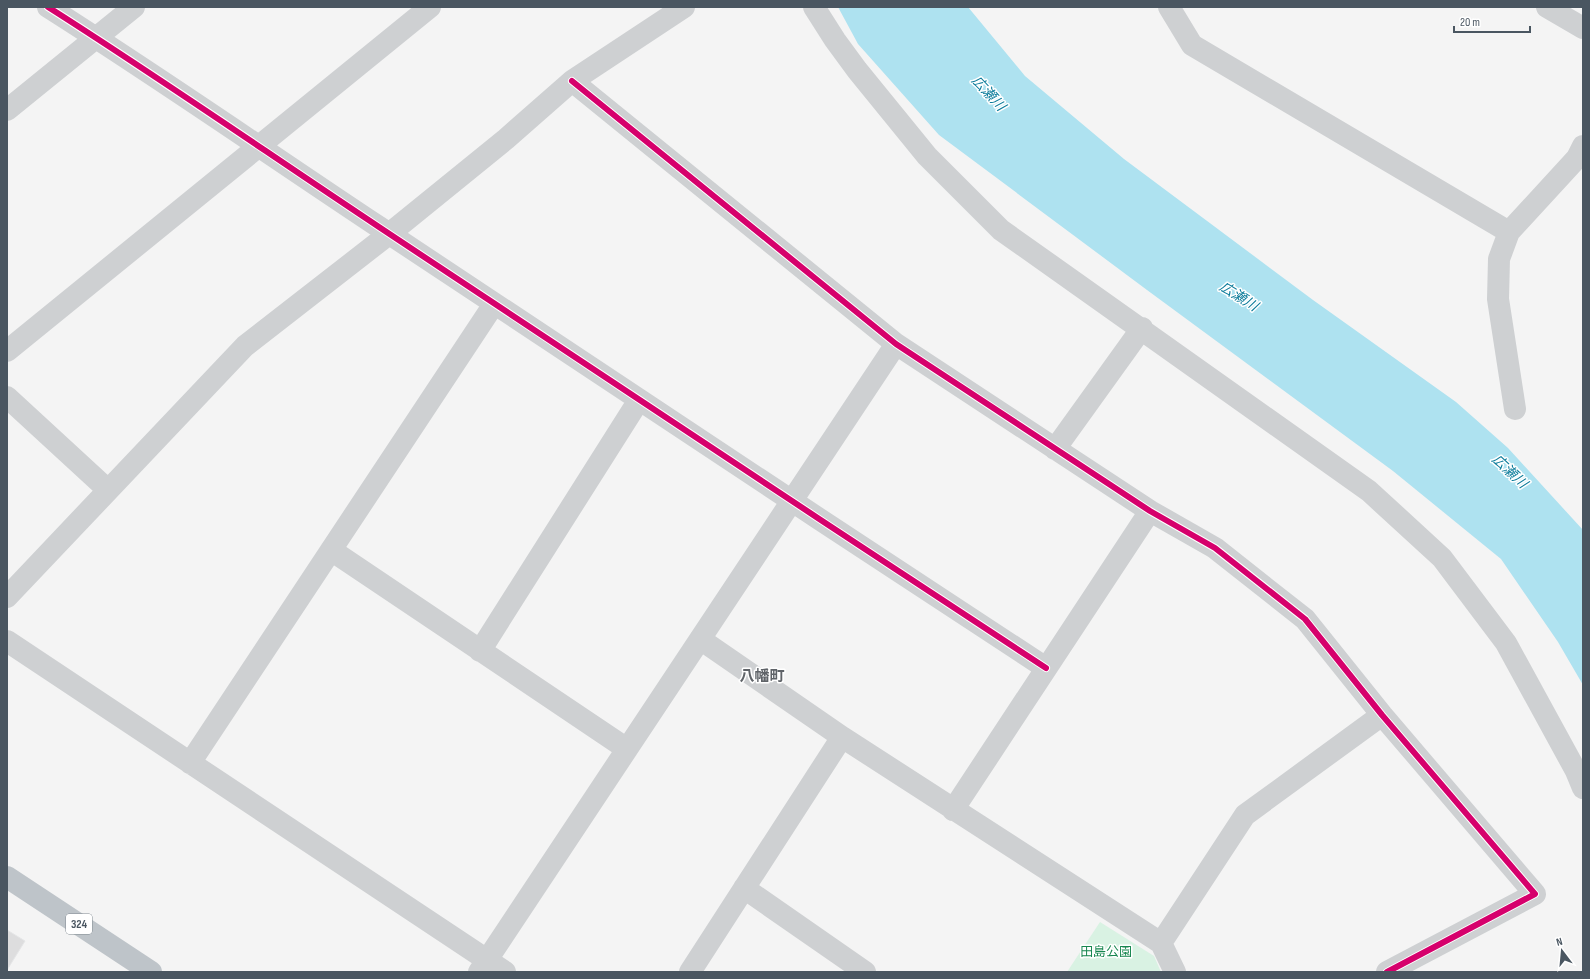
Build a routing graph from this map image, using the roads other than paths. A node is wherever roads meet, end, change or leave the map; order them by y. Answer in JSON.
{"nodes":[{"id":1,"x":48,"y":7,"type":"edge"},
{"id":2,"x":134,"y":7,"type":"edge"},
{"id":3,"x":430,"y":7,"type":"edge"},
{"id":4,"x":684,"y":7,"type":"edge"},
{"id":5,"x":814,"y":7,"type":"edge"},
{"id":6,"x":1169,"y":7,"type":"edge"},
{"id":7,"x":1547,"y":7,"type":"edge"},
{"id":8,"x":1583,"y":28,"type":"edge"},
{"id":9,"x":97,"y":38,"type":"junction"},
{"id":10,"x":572,"y":82,"type":"junction"},
{"id":11,"x":7,"y":110,"type":"edge"},
{"id":12,"x":1583,"y":146,"type":"edge"},
{"id":13,"x":259,"y":147,"type":"junction"},
{"id":14,"x":1509,"y":232,"type":"junction"},
{"id":15,"x":389,"y":234,"type":"junction"},
{"id":16,"x":494,"y":304,"type":"junction"},
{"id":17,"x":1142,"y":328,"type":"junction"},
{"id":18,"x":896,"y":344,"type":"junction"},
{"id":19,"x":7,"y":351,"type":"edge"},
{"id":20,"x":7,"y":397,"type":"edge"},
{"id":21,"x":639,"y":400,"type":"junction"},
{"id":22,"x":1515,"y":409,"type":"dead end"},
{"id":23,"x":1055,"y":449,"type":"junction"},
{"id":24,"x":108,"y":490,"type":"junction"},
{"id":25,"x":792,"y":501,"type":"junction"},
{"id":26,"x":1150,"y":511,"type":"junction"},
{"id":27,"x":331,"y":550,"type":"junction"},
{"id":28,"x":7,"y":597,"type":"edge"},
{"id":29,"x":700,"y":639,"type":"junction"},
{"id":30,"x":7,"y":640,"type":"edge"},
{"id":31,"x":480,"y":651,"type":"junction"},
{"id":32,"x":1046,"y":668,"type":"junction"},
{"id":33,"x":1382,"y":715,"type":"junction"},
{"id":34,"x":842,"y":737,"type":"junction"},
{"id":35,"x":627,"y":749,"type":"junction"},
{"id":36,"x":190,"y":762,"type":"junction"},
{"id":37,"x":1583,"y":788,"type":"edge"},
{"id":38,"x":953,"y":810,"type":"junction"},
{"id":39,"x":7,"y":877,"type":"edge"},
{"id":40,"x":744,"y":888,"type":"junction"},
{"id":41,"x":1161,"y":943,"type":"junction"},
{"id":42,"x":483,"y":966,"type":"edge"},
{"id":43,"x":151,"y":972,"type":"edge"},
{"id":44,"x":505,"y":972,"type":"edge"},
{"id":45,"x":690,"y":972,"type":"edge"},
{"id":46,"x":865,"y":972,"type":"edge"},
{"id":47,"x":1175,"y":972,"type":"edge"},
{"id":48,"x":1388,"y":972,"type":"edge"}],
"edges":[{"from":1,"to":9,"type":"street"},
{"from":2,"to":9,"type":"street"},
{"from":3,"to":13,"type":"street"},
{"from":4,"to":10,"type":"street"},
{"from":5,"to":17,"type":"street"},
{"from":6,"to":14,"type":"street"},
{"from":7,"to":8,"type":"street"},
{"from":9,"to":11,"type":"street"},
{"from":9,"to":13,"type":"street"},
{"from":10,"to":15,"type":"street"},
{"from":10,"to":18,"type":"street"},
{"from":12,"to":14,"type":"street"},
{"from":13,"to":15,"type":"street"},
{"from":13,"to":19,"type":"street"},
{"from":14,"to":22,"type":"street"},
{"from":15,"to":16,"type":"street"},
{"from":15,"to":24,"type":"street"},
{"from":16,"to":21,"type":"street"},
{"from":16,"to":27,"type":"street"},
{"from":17,"to":23,"type":"street"},
{"from":17,"to":37,"type":"street"},
{"from":18,"to":23,"type":"street"},
{"from":18,"to":25,"type":"street"},
{"from":20,"to":24,"type":"street"},
{"from":21,"to":25,"type":"street"},
{"from":21,"to":31,"type":"street"},
{"from":23,"to":26,"type":"street"},
{"from":24,"to":28,"type":"street"},
{"from":25,"to":29,"type":"street"},
{"from":25,"to":32,"type":"street"},
{"from":26,"to":32,"type":"street"},
{"from":26,"to":33,"type":"street"},
{"from":27,"to":31,"type":"street"},
{"from":27,"to":36,"type":"street"},
{"from":29,"to":34,"type":"street"},
{"from":29,"to":35,"type":"street"},
{"from":30,"to":36,"type":"street"},
{"from":31,"to":35,"type":"street"},
{"from":32,"to":38,"type":"street"},
{"from":33,"to":41,"type":"street"},
{"from":33,"to":48,"type":"street"},
{"from":34,"to":38,"type":"street"},
{"from":34,"to":40,"type":"street"},
{"from":35,"to":42,"type":"street"},
{"from":36,"to":42,"type":"street"},
{"from":38,"to":41,"type":"street"},
{"from":39,"to":43,"type":"highway","number":"324"},
{"from":40,"to":45,"type":"street"},
{"from":40,"to":46,"type":"street"},
{"from":41,"to":47,"type":"street"},
{"from":42,"to":44,"type":"street"}]}
